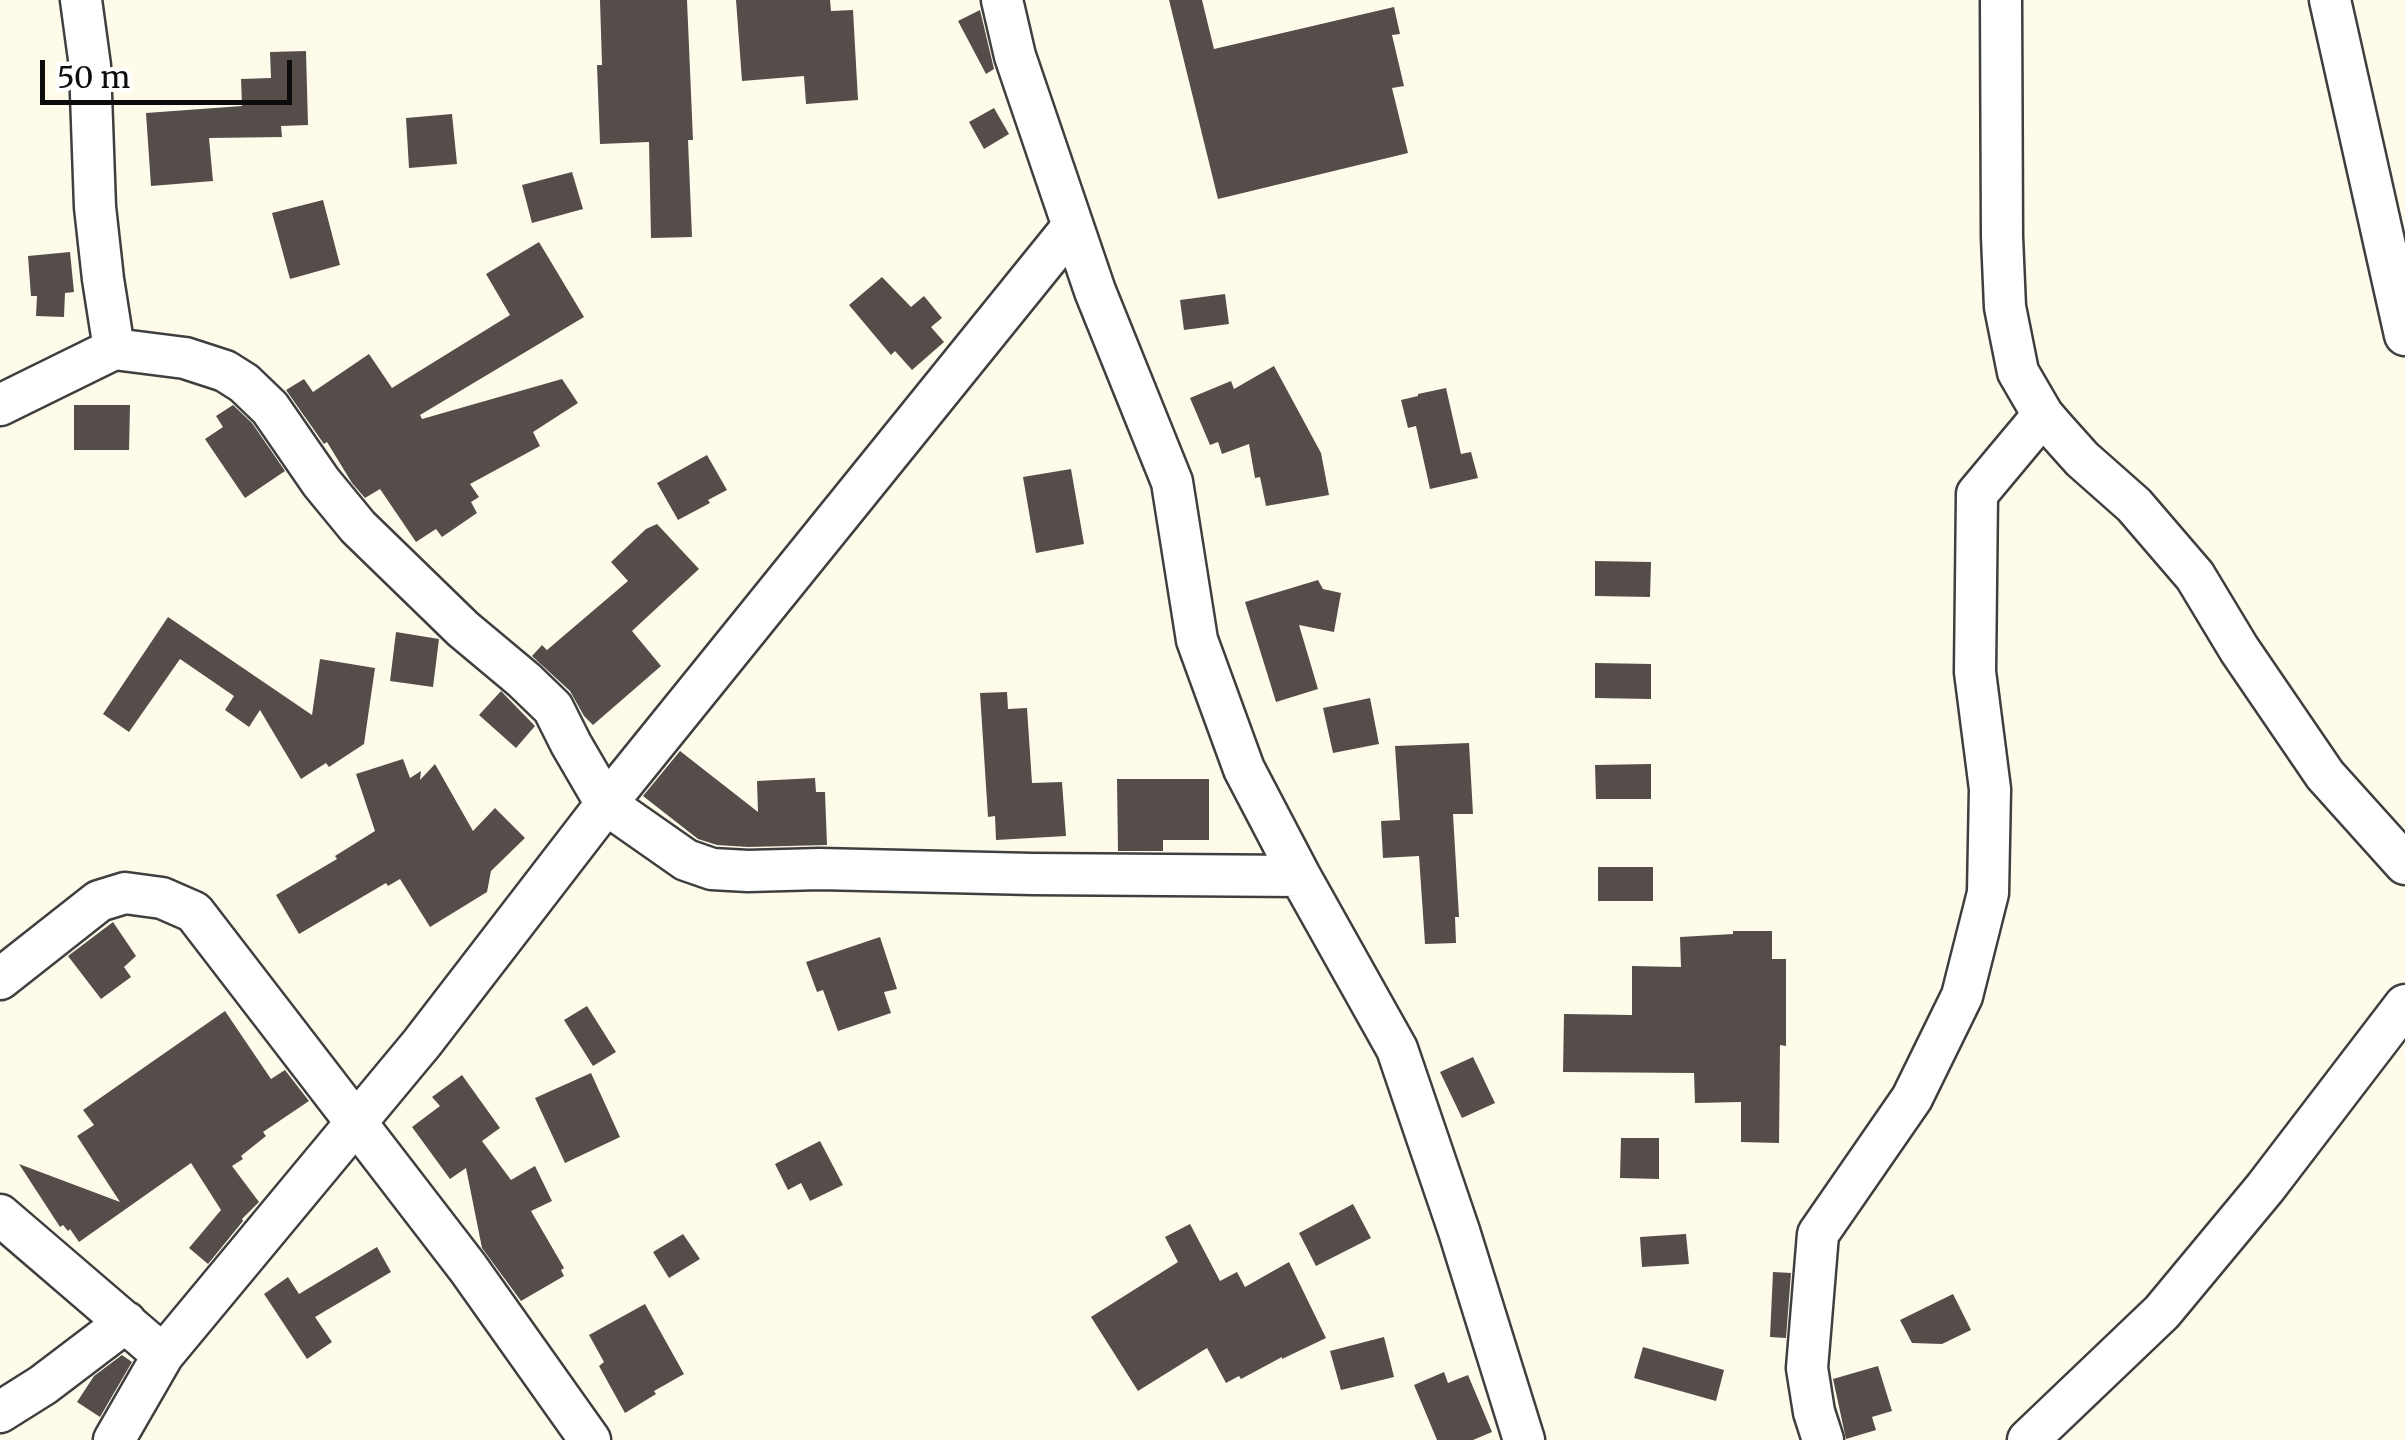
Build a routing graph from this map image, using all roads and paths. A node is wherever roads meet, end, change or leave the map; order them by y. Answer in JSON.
{"nodes":[{"id":1,"x":81,"y":0,"type":"edge"},
{"id":2,"x":1002,"y":0,"type":"edge"},
{"id":3,"x":2001,"y":0,"type":"edge"},
{"id":4,"x":2330,"y":0,"type":"edge"},
{"id":5,"x":1073,"y":226,"type":"junction"},
{"id":6,"x":2405,"y":335,"type":"edge"},
{"id":7,"x":114,"y":349,"type":"junction"},
{"id":8,"x":0,"y":405,"type":"edge"},
{"id":9,"x":2042,"y":415,"type":"junction"},
{"id":10,"x":606,"y":804,"type":"junction"},
{"id":11,"x":2405,"y":864,"type":"edge"},
{"id":12,"x":1300,"y":876,"type":"junction"},
{"id":13,"x":0,"y":979,"type":"edge"},
{"id":14,"x":2405,"y":1005,"type":"edge"},
{"id":15,"x":355,"y":1122,"type":"junction"},
{"id":16,"x":0,"y":1214,"type":"edge"},
{"id":17,"x":126,"y":1322,"type":"junction"},
{"id":18,"x":162,"y":1355,"type":"junction"},
{"id":19,"x":0,"y":1412,"type":"edge"},
{"id":20,"x":114,"y":1440,"type":"edge"},
{"id":21,"x":590,"y":1440,"type":"edge"},
{"id":22,"x":1524,"y":1440,"type":"edge"},
{"id":23,"x":1823,"y":1440,"type":"edge"},
{"id":24,"x":2028,"y":1440,"type":"edge"}],
"edges":[{"from":1,"to":7,"type":"street"},
{"from":2,"to":5,"type":"street"},
{"from":3,"to":9,"type":"street"},
{"from":4,"to":6,"type":"street"},
{"from":5,"to":10,"type":"street"},
{"from":5,"to":12,"type":"street"},
{"from":7,"to":8,"type":"street"},
{"from":7,"to":10,"type":"street"},
{"from":9,"to":11,"type":"street"},
{"from":9,"to":23,"type":"street"},
{"from":10,"to":12,"type":"street"},
{"from":10,"to":15,"type":"street"},
{"from":12,"to":22,"type":"street"},
{"from":13,"to":15,"type":"street"},
{"from":14,"to":24,"type":"street"},
{"from":15,"to":18,"type":"street"},
{"from":15,"to":21,"type":"street"},
{"from":16,"to":17,"type":"street"},
{"from":17,"to":18,"type":"street"},
{"from":17,"to":19,"type":"street"},
{"from":18,"to":20,"type":"street"}]}
